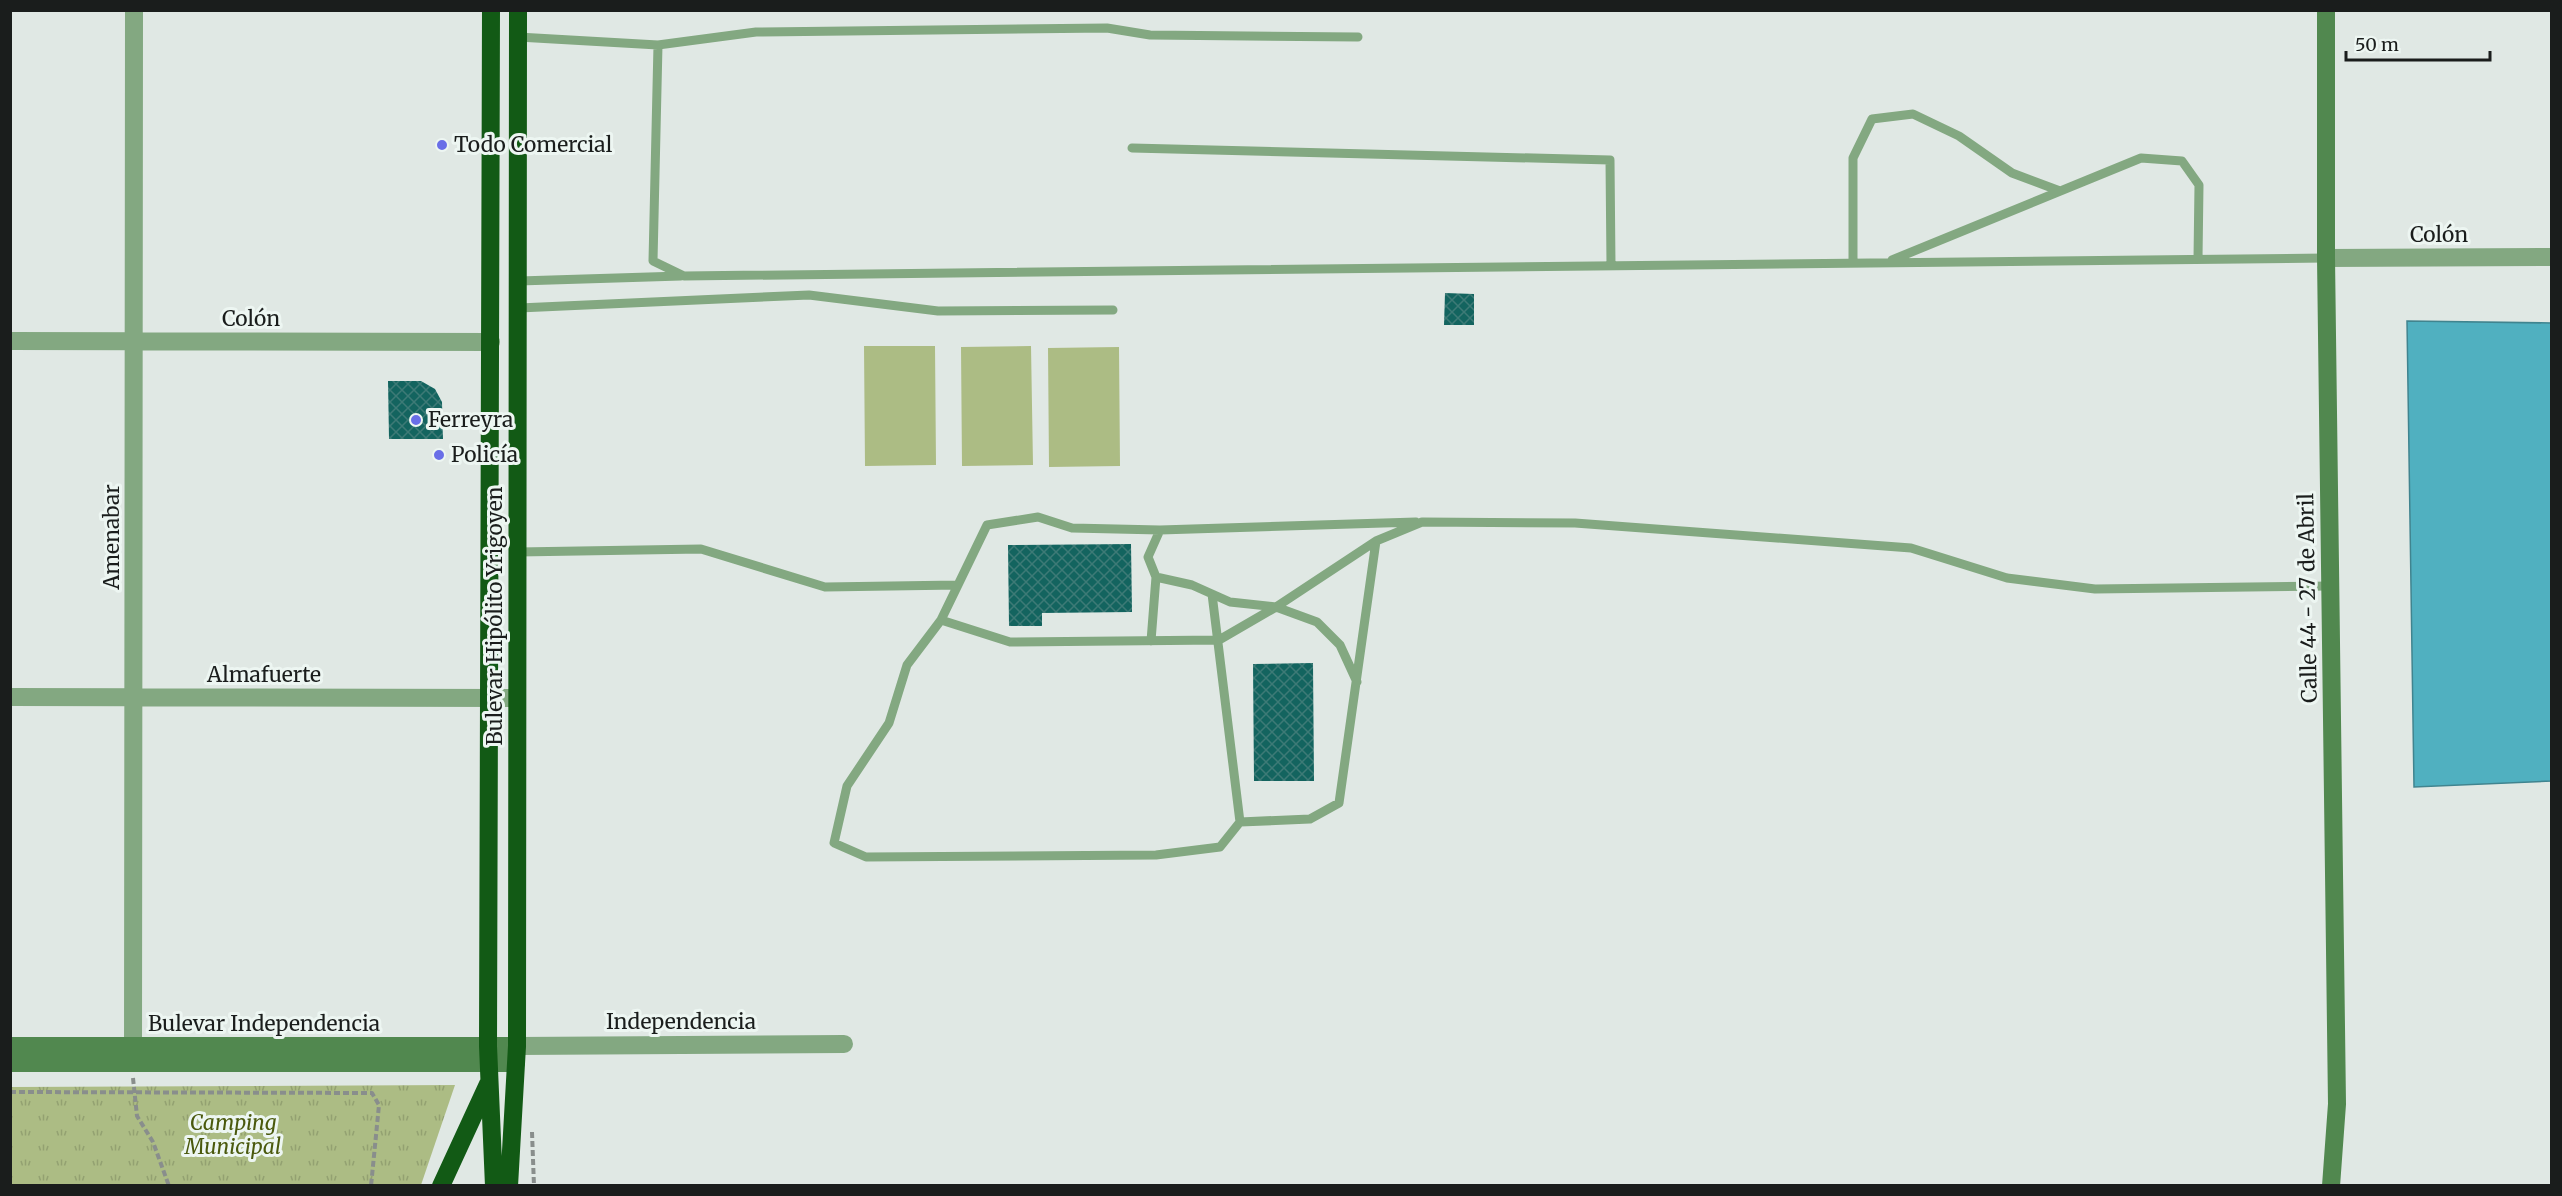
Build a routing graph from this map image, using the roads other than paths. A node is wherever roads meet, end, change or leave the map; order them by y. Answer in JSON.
{"nodes":[{"id":1,"x":134,"y":10,"type":"edge"},
{"id":2,"x":491,"y":10,"type":"edge"},
{"id":3,"x":518,"y":10,"type":"edge"},
{"id":4,"x":2326,"y":10,"type":"edge"},
{"id":5,"x":518,"y":37,"type":"junction"},
{"id":6,"x":1358,"y":37,"type":"dead end"},
{"id":7,"x":658,"y":45,"type":"junction"},
{"id":8,"x":1132,"y":148,"type":"dead end"},
{"id":9,"x":2060,"y":191,"type":"junction"},
{"id":10,"x":2552,"y":257,"type":"edge"},
{"id":11,"x":2326,"y":258,"type":"junction"},
{"id":12,"x":2198,"y":259,"type":"junction"},
{"id":13,"x":1852,"y":262,"type":"junction"},
{"id":14,"x":1888,"y":262,"type":"junction"},
{"id":15,"x":1611,"y":265,"type":"junction"},
{"id":16,"x":684,"y":276,"type":"junction"},
{"id":17,"x":519,"y":281,"type":"junction"},
{"id":18,"x":519,"y":308,"type":"junction"},
{"id":19,"x":1113,"y":310,"type":"dead end"},
{"id":20,"x":10,"y":341,"type":"edge"},
{"id":21,"x":135,"y":342,"type":"junction"},
{"id":22,"x":491,"y":342,"type":"junction"},
{"id":23,"x":1422,"y":522,"type":"junction"},
{"id":24,"x":1160,"y":530,"type":"junction"},
{"id":25,"x":1376,"y":541,"type":"junction"},
{"id":26,"x":518,"y":552,"type":"junction"},
{"id":27,"x":1156,"y":577,"type":"junction"},
{"id":28,"x":958,"y":585,"type":"junction"},
{"id":29,"x":2330,"y":586,"type":"junction"},
{"id":30,"x":1212,"y":594,"type":"junction"},
{"id":31,"x":1276,"y":607,"type":"junction"},
{"id":32,"x":941,"y":620,"type":"junction"},
{"id":33,"x":1219,"y":640,"type":"junction"},
{"id":34,"x":1151,"y":641,"type":"junction"},
{"id":35,"x":1357,"y":682,"type":"junction"},
{"id":36,"x":10,"y":697,"type":"edge"},
{"id":37,"x":135,"y":697,"type":"junction"},
{"id":38,"x":484,"y":698,"type":"junction"},
{"id":39,"x":517,"y":698,"type":"junction"},
{"id":40,"x":1240,"y":822,"type":"junction"},
{"id":41,"x":844,"y":1044,"type":"dead end"},
{"id":42,"x":10,"y":1046,"type":"edge"},
{"id":43,"x":133,"y":1054,"type":"junction"},
{"id":44,"x":488,"y":1054,"type":"junction"},
{"id":45,"x":517,"y":1054,"type":"junction"},
{"id":46,"x":10,"y":1063,"type":"edge"},
{"id":47,"x":489,"y":1082,"type":"junction"},
{"id":48,"x":441,"y":1185,"type":"edge"},
{"id":49,"x":494,"y":1185,"type":"edge"},
{"id":50,"x":509,"y":1185,"type":"edge"},
{"id":51,"x":2331,"y":1185,"type":"edge"}],
"edges":[{"from":1,"to":21,"type":"street","name":"Amenabar"},
{"from":2,"to":22,"type":"highway","name":"Bulevar Hipólito Yrigoyen"},
{"from":3,"to":5,"type":"highway","name":"Bulevar Hipólito Yrigoyen"},
{"from":4,"to":11,"type":"street","name":"Calle 44 - 27 de Abril"},
{"from":5,"to":7,"type":"lane"},
{"from":5,"to":17,"type":"highway","name":"Bulevar Hipólito Yrigoyen"},
{"from":6,"to":7,"type":"lane"},
{"from":7,"to":16,"type":"lane"},
{"from":8,"to":15,"type":"lane"},
{"from":9,"to":12,"type":"lane"},
{"from":9,"to":13,"type":"lane"},
{"from":9,"to":14,"type":"lane"},
{"from":10,"to":11,"type":"street","name":"Colón"},
{"from":11,"to":12,"type":"lane"},
{"from":11,"to":29,"type":"street","name":"Calle 44 - 27 de Abril"},
{"from":12,"to":14,"type":"lane"},
{"from":13,"to":14,"type":"lane"},
{"from":13,"to":15,"type":"lane"},
{"from":15,"to":16,"type":"lane"},
{"from":16,"to":17,"type":"lane"},
{"from":17,"to":18,"type":"highway","name":"Bulevar Hipólito Yrigoyen"},
{"from":18,"to":19,"type":"lane"},
{"from":18,"to":26,"type":"highway","name":"Bulevar Hipólito Yrigoyen"},
{"from":20,"to":21,"type":"street","name":"Colón"},
{"from":21,"to":22,"type":"street","name":"Colón"},
{"from":21,"to":37,"type":"street","name":"Amenabar"},
{"from":22,"to":38,"type":"highway","name":"Bulevar Hipólito Yrigoyen"},
{"from":23,"to":24,"type":"lane"},
{"from":23,"to":25,"type":"lane"},
{"from":23,"to":29,"type":"lane"},
{"from":24,"to":27,"type":"lane"},
{"from":24,"to":28,"type":"lane"},
{"from":25,"to":31,"type":"lane"},
{"from":25,"to":35,"type":"lane"},
{"from":26,"to":28,"type":"lane"},
{"from":26,"to":39,"type":"highway","name":"Bulevar Hipólito Yrigoyen"},
{"from":27,"to":30,"type":"lane"},
{"from":27,"to":34,"type":"lane"},
{"from":28,"to":32,"type":"lane"},
{"from":29,"to":51,"type":"street","name":"Calle 44 - 27 de Abril"},
{"from":30,"to":31,"type":"lane"},
{"from":30,"to":33,"type":"lane"},
{"from":31,"to":33,"type":"lane"},
{"from":31,"to":35,"type":"lane"},
{"from":32,"to":34,"type":"lane"},
{"from":32,"to":40,"type":"lane"},
{"from":33,"to":34,"type":"lane"},
{"from":33,"to":40,"type":"lane"},
{"from":35,"to":40,"type":"lane"},
{"from":36,"to":37,"type":"street","name":"Almafuerte"},
{"from":37,"to":38,"type":"street","name":"Almafuerte"},
{"from":37,"to":43,"type":"street","name":"Amenabar"},
{"from":38,"to":39,"type":"street","name":"Almafuerte"},
{"from":38,"to":44,"type":"highway","name":"Bulevar Hipólito Yrigoyen"},
{"from":39,"to":45,"type":"highway","name":"Bulevar Hipólito Yrigoyen"},
{"from":41,"to":45,"type":"street","name":"Independencia"},
{"from":42,"to":43,"type":"street","name":"Bulevar Independencia"},
{"from":43,"to":44,"type":"street","name":"Bulevar Independencia"},
{"from":43,"to":46,"type":"street","name":"Bulevar Independencia"},
{"from":44,"to":45,"type":"street","name":"Bulevar Independencia"},
{"from":44,"to":47,"type":"highway","name":"Bulevar Hipólito Yrigoyen"},
{"from":45,"to":50,"type":"highway","name":"Bulevar Hipólito Yrigoyen"},
{"from":47,"to":48,"type":"highway"},
{"from":47,"to":49,"type":"highway","name":"Bulevar Hipólito Yrigoyen"}]}
